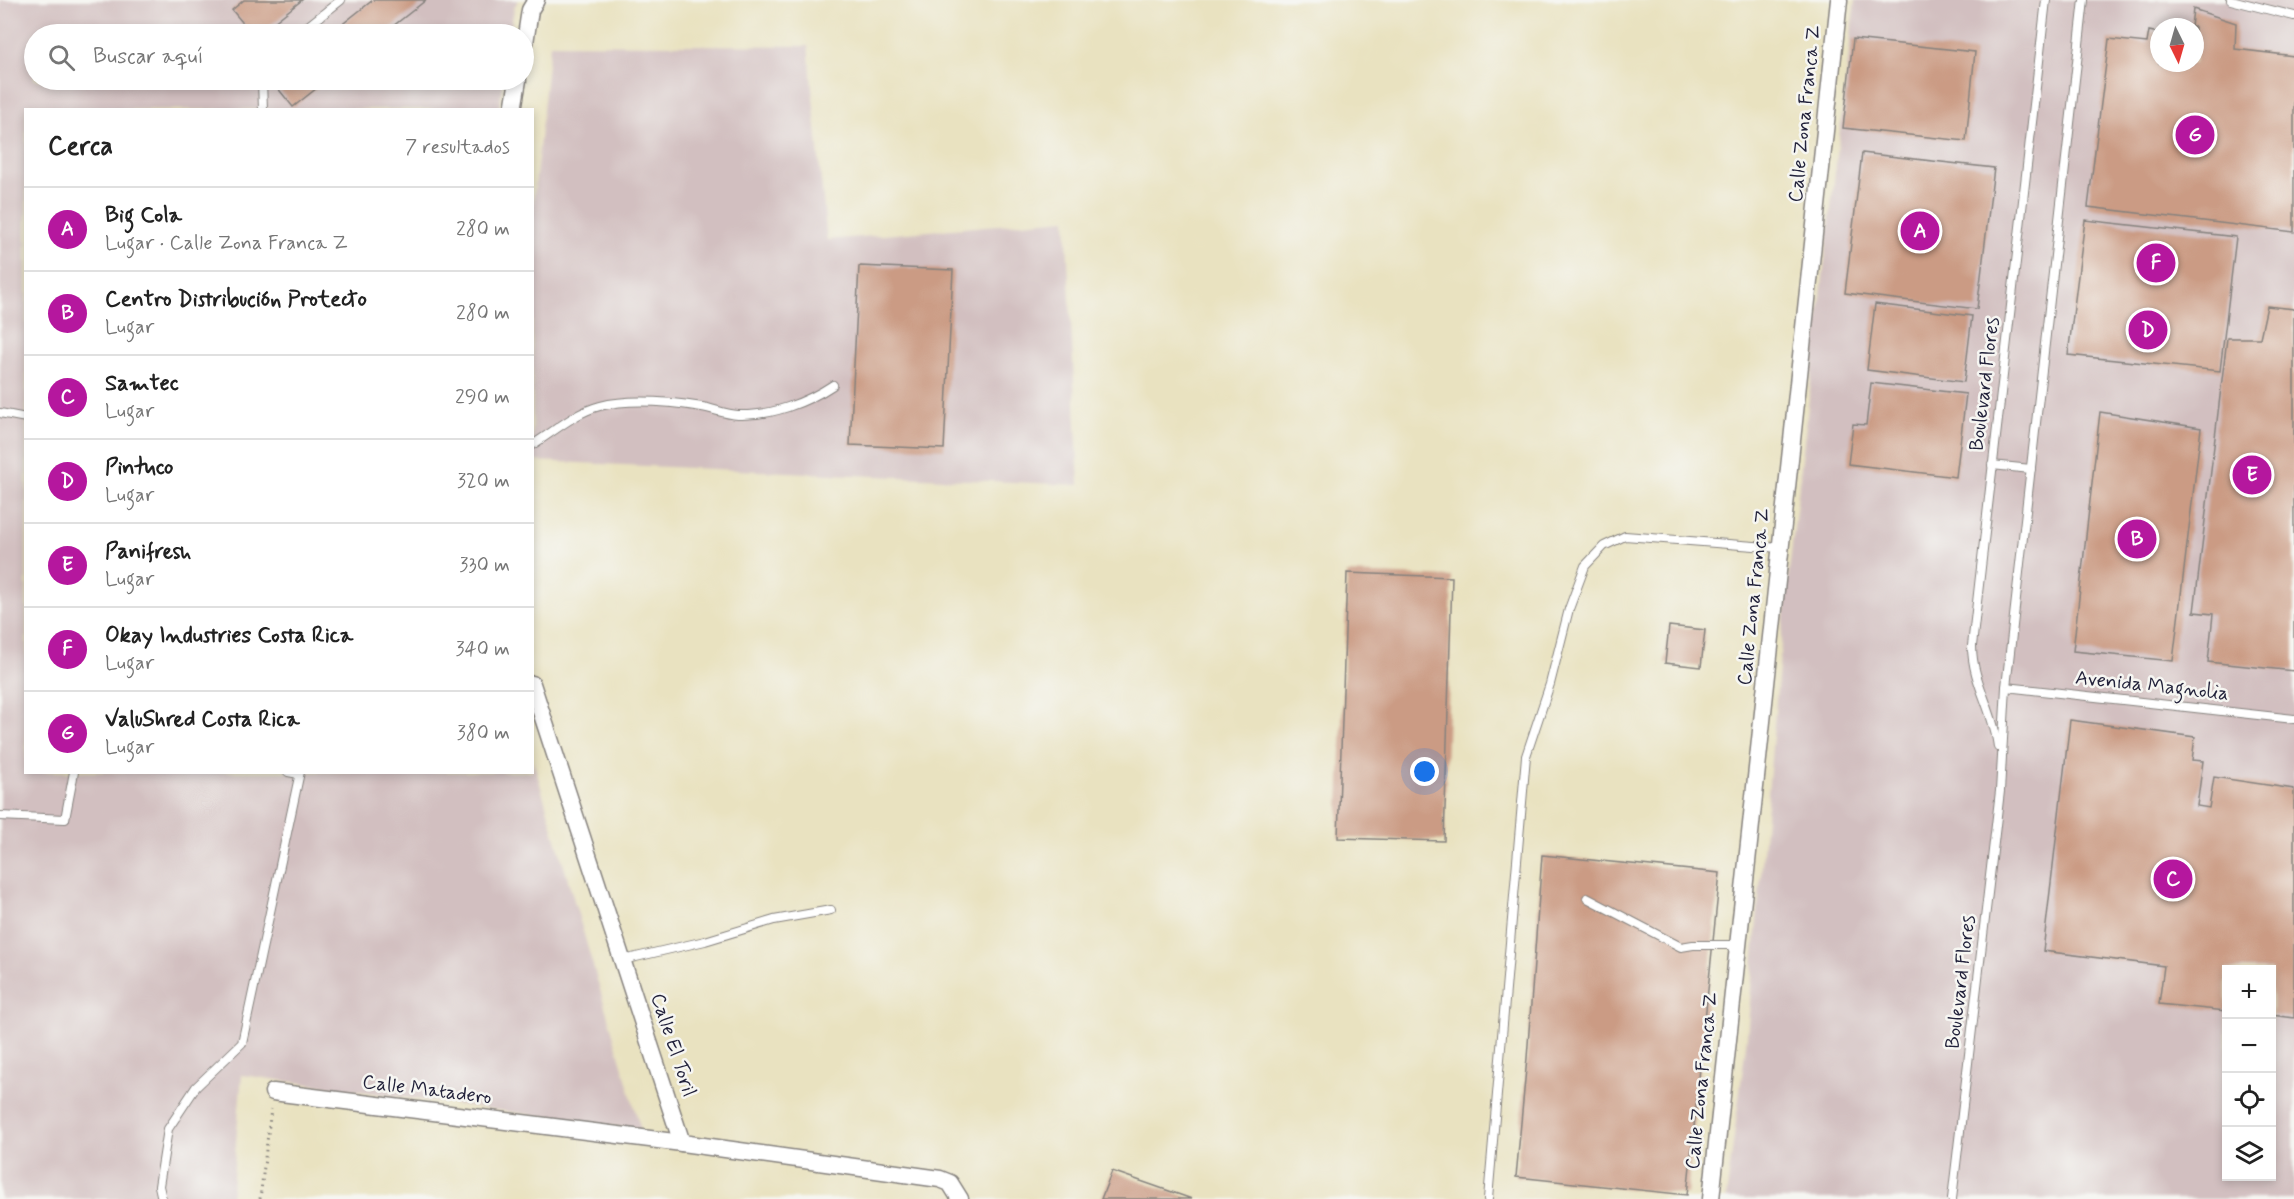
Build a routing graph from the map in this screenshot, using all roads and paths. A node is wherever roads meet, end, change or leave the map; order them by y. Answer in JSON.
{"nodes":[{"id":1,"x":341,"y":0,"type":"edge"},
{"id":2,"x":536,"y":0,"type":"edge"},
{"id":3,"x":1839,"y":0,"type":"edge"},
{"id":4,"x":2046,"y":0,"type":"edge"},
{"id":5,"x":2084,"y":0,"type":"edge"},
{"id":6,"x":2231,"y":0,"type":"edge"},
{"id":7,"x":2294,"y":16,"type":"edge"},
{"id":8,"x":311,"y":24,"type":"edge"},
{"id":9,"x":528,"y":24,"type":"edge"},
{"id":10,"x":262,"y":90,"type":"edge"},
{"id":11,"x":516,"y":90,"type":"edge"},
{"id":12,"x":263,"y":108,"type":"edge"},
{"id":13,"x":513,"y":108,"type":"edge"},
{"id":14,"x":833,"y":385,"type":"dead end"},
{"id":15,"x":0,"y":413,"type":"edge"},
{"id":16,"x":24,"y":418,"type":"edge"},
{"id":17,"x":534,"y":444,"type":"edge"},
{"id":18,"x":1992,"y":465,"type":"junction"},
{"id":19,"x":2031,"y":469,"type":"junction"},
{"id":20,"x":1780,"y":548,"type":"junction"},
{"id":21,"x":2006,"y":687,"type":"junction"},
{"id":22,"x":534,"y":690,"type":"edge"},
{"id":23,"x":2294,"y":719,"type":"edge"},
{"id":24,"x":2001,"y":768,"type":"junction"},
{"id":25,"x":74,"y":774,"type":"edge"},
{"id":26,"x":299,"y":774,"type":"edge"},
{"id":27,"x":0,"y":816,"type":"edge"},
{"id":28,"x":1587,"y":898,"type":"dead end"},
{"id":29,"x":831,"y":910,"type":"dead end"},
{"id":30,"x":1738,"y":945,"type":"junction"},
{"id":31,"x":623,"y":960,"type":"junction"},
{"id":32,"x":273,"y":1092,"type":"joint"},
{"id":33,"x":682,"y":1143,"type":"junction"},
{"id":34,"x":162,"y":1199,"type":"edge"},
{"id":35,"x":260,"y":1199,"type":"edge"},
{"id":36,"x":960,"y":1199,"type":"edge"},
{"id":37,"x":1488,"y":1199,"type":"edge"},
{"id":38,"x":1711,"y":1199,"type":"edge"},
{"id":39,"x":1952,"y":1199,"type":"edge"}],
"edges":[{"from":1,"to":8,"type":"lane"},
{"from":2,"to":9,"type":"street"},
{"from":3,"to":20,"type":"street","name":"Calle Zona Franca Z"},
{"from":4,"to":18,"type":"lane","name":"Boulevard Flores"},
{"from":5,"to":19,"type":"lane","name":"Boulevard Flores"},
{"from":6,"to":7,"type":"lane"},
{"from":10,"to":12,"type":"lane"},
{"from":11,"to":13,"type":"street"},
{"from":14,"to":17,"type":"lane"},
{"from":15,"to":16,"type":"lane"},
{"from":18,"to":19,"type":"lane"},
{"from":18,"to":24,"type":"lane","name":"Boulevard Flores"},
{"from":19,"to":21,"type":"lane","name":"Boulevard Flores"},
{"from":20,"to":30,"type":"street","name":"Calle Zona Franca Z"},
{"from":20,"to":37,"type":"lane"},
{"from":21,"to":23,"type":"lane","name":"Avenida Magnolia"},
{"from":21,"to":24,"type":"lane","name":"Boulevard Flores"},
{"from":22,"to":31,"type":"street","name":"Calle El Toril"},
{"from":24,"to":39,"type":"lane","name":"Boulevard Flores"},
{"from":25,"to":27,"type":"lane"},
{"from":26,"to":34,"type":"lane"},
{"from":28,"to":30,"type":"lane"},
{"from":29,"to":31,"type":"lane"},
{"from":30,"to":38,"type":"street","name":"Calle Zona Franca Z"},
{"from":31,"to":33,"type":"street","name":"Calle El Toril"},
{"from":32,"to":33,"type":"street","name":"Calle Matadero"},
{"from":32,"to":35,"type":"path"},
{"from":33,"to":36,"type":"street"}]}
